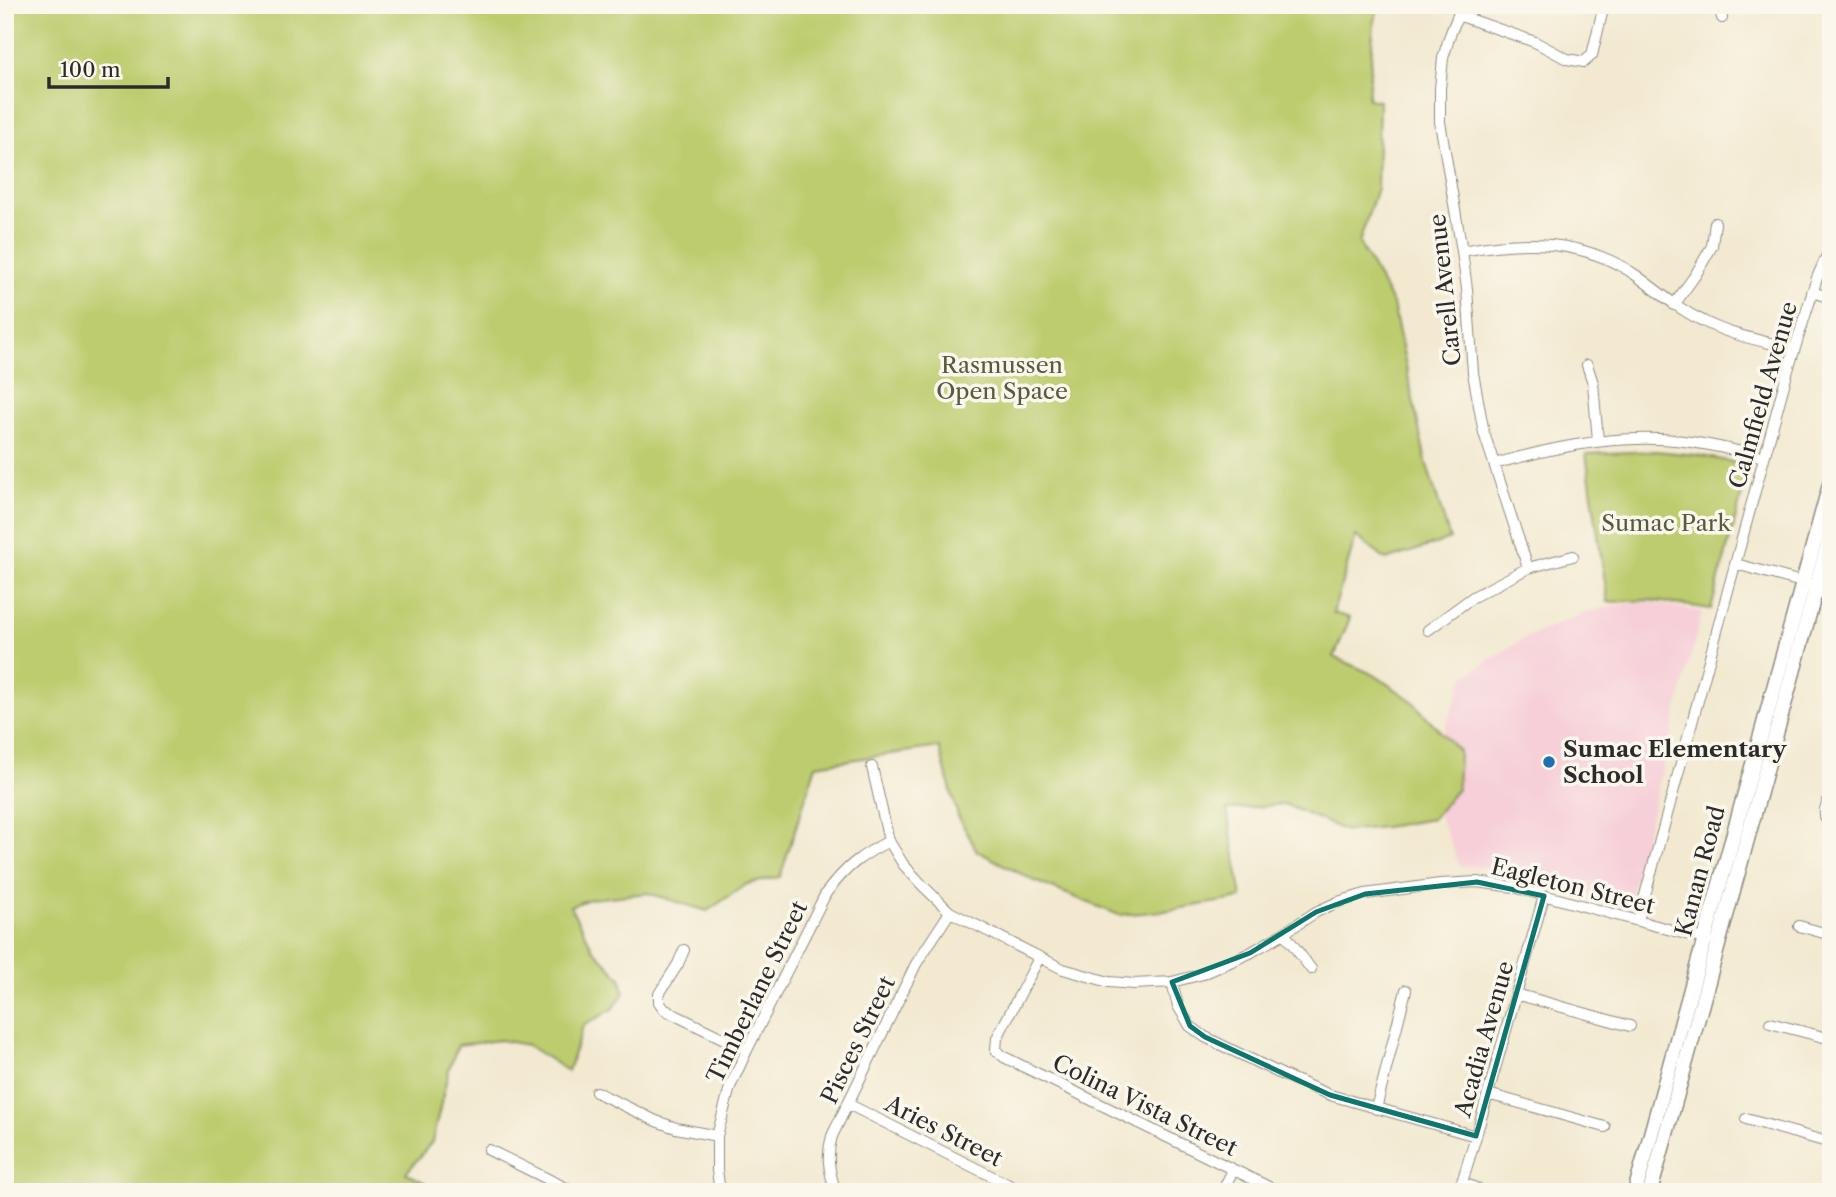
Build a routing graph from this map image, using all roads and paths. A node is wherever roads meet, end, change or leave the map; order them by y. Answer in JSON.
{"nodes":[{"id":1,"x":1604,"y":5,"type":"edge"},
{"id":2,"x":1719,"y":5,"type":"edge"},
{"id":3,"x":1460,"y":10,"type":"edge"},
{"id":4,"x":1722,"y":18,"type":"dead end"},
{"id":5,"x":1715,"y":223,"type":"dead end"},
{"id":6,"x":1831,"y":246,"type":"edge"},
{"id":7,"x":1462,"y":251,"type":"junction"},
{"id":8,"x":1812,"y":292,"type":"junction"},
{"id":9,"x":1831,"y":298,"type":"edge"},
{"id":10,"x":1674,"y":305,"type":"junction"},
{"id":11,"x":1794,"y":349,"type":"junction"},
{"id":12,"x":1587,"y":365,"type":"dead end"},
{"id":13,"x":1598,"y":441,"type":"junction"},
{"id":14,"x":1764,"y":457,"type":"junction"},
{"id":15,"x":1493,"y":464,"type":"junction"},
{"id":16,"x":1831,"y":481,"type":"edge"},
{"id":17,"x":1831,"y":534,"type":"edge"},
{"id":18,"x":1573,"y":556,"type":"dead end"},
{"id":19,"x":1736,"y":564,"type":"junction"},
{"id":20,"x":1528,"y":568,"type":"junction"},
{"id":21,"x":1817,"y":584,"type":"edge"},
{"id":22,"x":1831,"y":596,"type":"edge"},
{"id":23,"x":1428,"y":630,"type":"dead end"},
{"id":24,"x":872,"y":767,"type":"dead end"},
{"id":25,"x":1831,"y":793,"type":"edge"},
{"id":26,"x":1831,"y":826,"type":"edge"},
{"id":27,"x":890,"y":841,"type":"junction"},
{"id":28,"x":1544,"y":896,"type":"junction"},
{"id":29,"x":950,"y":912,"type":"junction"},
{"id":30,"x":1638,"y":921,"type":"junction"},
{"id":31,"x":1800,"y":926,"type":"dead end"},
{"id":32,"x":1284,"y":933,"type":"junction"},
{"id":33,"x":1831,"y":935,"type":"edge"},
{"id":34,"x":1712,"y":941,"type":"junction"},
{"id":35,"x":684,"y":950,"type":"dead end"},
{"id":36,"x":1039,"y":958,"type":"junction"},
{"id":37,"x":1311,"y":969,"type":"dead end"},
{"id":38,"x":1172,"y":982,"type":"junction"},
{"id":39,"x":1406,"y":990,"type":"dead end"},
{"id":40,"x":1516,"y":994,"type":"junction"},
{"id":41,"x":1770,"y":1023,"type":"dead end"},
{"id":42,"x":1630,"y":1026,"type":"dead end"},
{"id":43,"x":1831,"y":1039,"type":"edge"},
{"id":44,"x":747,"y":1050,"type":"junction"},
{"id":45,"x":596,"y":1092,"type":"dead end"},
{"id":46,"x":1488,"y":1094,"type":"junction"},
{"id":47,"x":848,"y":1104,"type":"junction"},
{"id":48,"x":1376,"y":1109,"type":"junction"},
{"id":49,"x":1746,"y":1119,"type":"dead end"},
{"id":50,"x":1605,"y":1127,"type":"dead end"},
{"id":51,"x":717,"y":1136,"type":"junction"},
{"id":52,"x":1476,"y":1136,"type":"junction"},
{"id":53,"x":1831,"y":1143,"type":"edge"},
{"id":54,"x":489,"y":1150,"type":"dead end"},
{"id":55,"x":1233,"y":1170,"type":"junction"},
{"id":56,"x":1460,"y":1187,"type":"edge"},
{"id":57,"x":574,"y":1192,"type":"edge"},
{"id":58,"x":720,"y":1192,"type":"edge"},
{"id":59,"x":836,"y":1192,"type":"edge"},
{"id":60,"x":1023,"y":1192,"type":"edge"},
{"id":61,"x":1222,"y":1192,"type":"edge"},
{"id":62,"x":1279,"y":1192,"type":"edge"},
{"id":63,"x":1484,"y":1192,"type":"edge"},
{"id":64,"x":1635,"y":1192,"type":"edge"},
{"id":65,"x":1650,"y":1192,"type":"edge"}],
"edges":[{"from":1,"to":3,"type":"street"},
{"from":2,"to":4,"type":"street"},
{"from":3,"to":7,"type":"street","name":"Carell Avenue"},
{"from":5,"to":10,"type":"street"},
{"from":6,"to":8,"type":"street","name":"Calmfield Avenue"},
{"from":7,"to":10,"type":"street"},
{"from":7,"to":15,"type":"street","name":"Carell Avenue"},
{"from":8,"to":9,"type":"street"},
{"from":8,"to":11,"type":"street","name":"Calmfield Avenue"},
{"from":10,"to":11,"type":"street"},
{"from":11,"to":14,"type":"street","name":"Calmfield Avenue"},
{"from":12,"to":13,"type":"street"},
{"from":13,"to":14,"type":"street"},
{"from":13,"to":15,"type":"street"},
{"from":14,"to":19,"type":"street","name":"Calmfield Avenue"},
{"from":15,"to":20,"type":"street","name":"Carell Avenue"},
{"from":16,"to":21,"type":"main road","name":"Kanan Road"},
{"from":17,"to":21,"type":"main road","name":"Kanan Road"},
{"from":18,"to":20,"type":"street"},
{"from":19,"to":21,"type":"street"},
{"from":19,"to":30,"type":"street","name":"Calmfield Avenue"},
{"from":20,"to":23,"type":"street"},
{"from":21,"to":22,"type":"street"},
{"from":21,"to":34,"type":"main road","name":"Kanan Road"},
{"from":24,"to":27,"type":"street","name":"Eagleton Street"},
{"from":25,"to":26,"type":"street"},
{"from":27,"to":29,"type":"street","name":"Eagleton Street"},
{"from":27,"to":44,"type":"street","name":"Timberlane Street"},
{"from":28,"to":30,"type":"street","name":"Eagleton Street"},
{"from":28,"to":32,"type":"street","name":"Eagleton Street"},
{"from":28,"to":40,"type":"street","name":"Acadia Avenue"},
{"from":29,"to":36,"type":"street","name":"Eagleton Street"},
{"from":29,"to":47,"type":"street","name":"Pisces Street"},
{"from":30,"to":34,"type":"street","name":"Eagleton Street"},
{"from":31,"to":33,"type":"street"},
{"from":32,"to":37,"type":"street"},
{"from":32,"to":38,"type":"street","name":"Eagleton Street"},
{"from":34,"to":64,"type":"main road","name":"Kanan Road"},
{"from":34,"to":65,"type":"main road","name":"Kanan Road"},
{"from":35,"to":44,"type":"street"},
{"from":36,"to":38,"type":"street","name":"Eagleton Street"},
{"from":36,"to":55,"type":"street","name":"Colina Vista Street"},
{"from":38,"to":48,"type":"street"},
{"from":39,"to":48,"type":"street"},
{"from":40,"to":42,"type":"street"},
{"from":40,"to":46,"type":"street","name":"Acadia Avenue"},
{"from":41,"to":43,"type":"street"},
{"from":44,"to":51,"type":"street","name":"Timberlane Street"},
{"from":45,"to":51,"type":"street"},
{"from":46,"to":50,"type":"street"},
{"from":46,"to":52,"type":"street","name":"Acadia Avenue"},
{"from":47,"to":59,"type":"street","name":"Pisces Street"},
{"from":47,"to":60,"type":"street","name":"Aries Street"},
{"from":48,"to":52,"type":"street"},
{"from":49,"to":53,"type":"street"},
{"from":51,"to":58,"type":"street","name":"Timberlane Street"},
{"from":52,"to":56,"type":"street","name":"Acadia Avenue"},
{"from":54,"to":57,"type":"street"},
{"from":55,"to":61,"type":"street"},
{"from":55,"to":62,"type":"street","name":"Colina Vista Street"},
{"from":56,"to":63,"type":"street"}]}
